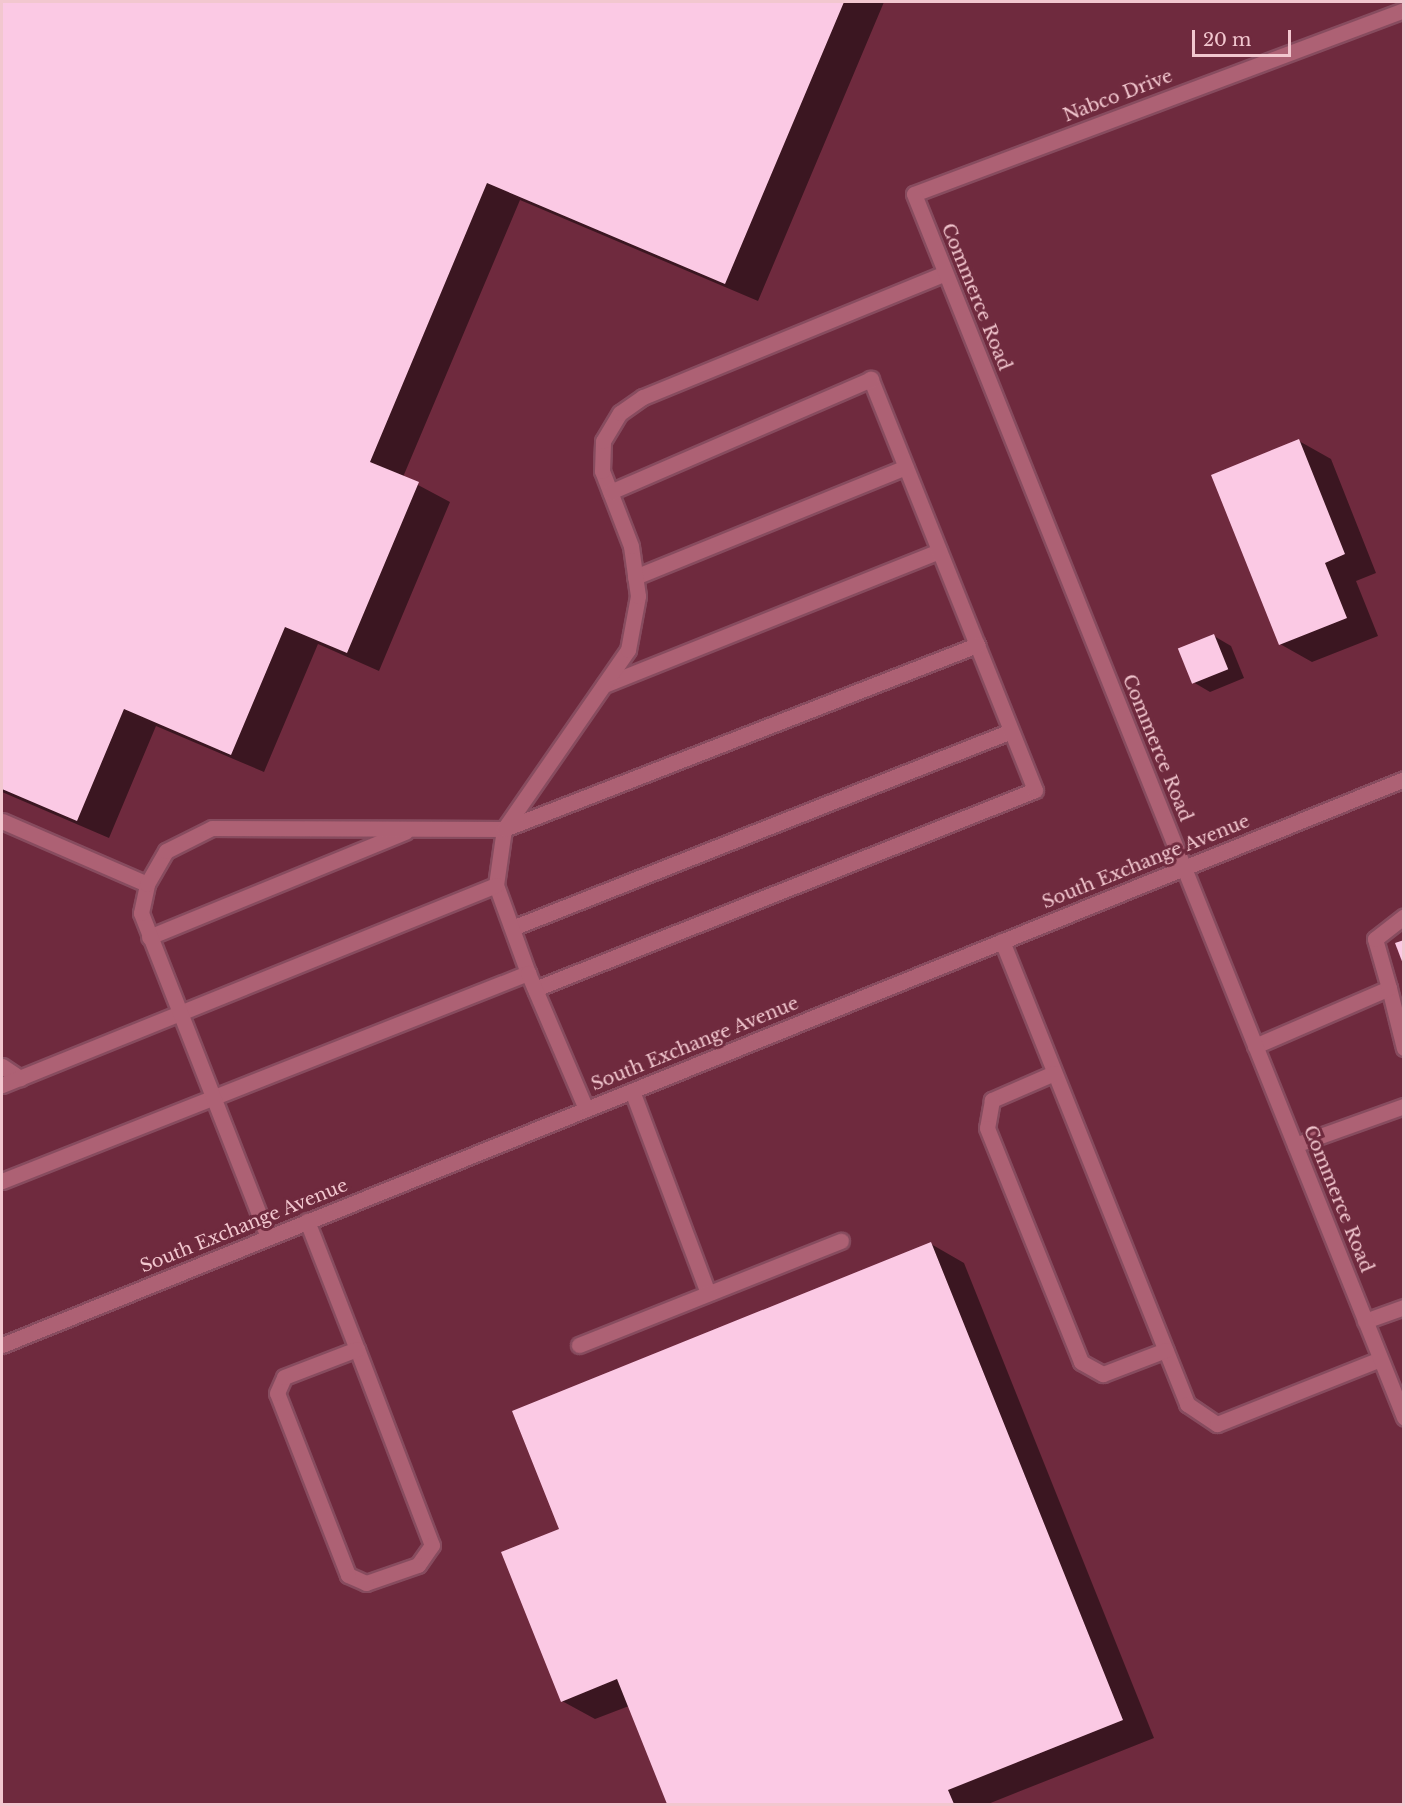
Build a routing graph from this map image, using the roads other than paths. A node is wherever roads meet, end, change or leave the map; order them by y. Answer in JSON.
{"nodes":[{"id":1,"x":1404,"y":10,"type":"edge"},
{"id":2,"x":914,"y":194,"type":"joint"},
{"id":3,"x":945,"y":273,"type":"junction"},
{"id":4,"x":906,"y":467,"type":"junction"},
{"id":5,"x":610,"y":492,"type":"junction"},
{"id":6,"x":939,"y":551,"type":"junction"},
{"id":7,"x":635,"y":577,"type":"junction"},
{"id":8,"x":977,"y":645,"type":"junction"},
{"id":9,"x":604,"y":685,"type":"junction"},
{"id":10,"x":1011,"y":731,"type":"junction"},
{"id":11,"x":1404,"y":779,"type":"edge"},
{"id":12,"x":2,"y":821,"type":"edge"},
{"id":13,"x":412,"y":829,"type":"junction"},
{"id":14,"x":504,"y":830,"type":"junction"},
{"id":15,"x":1184,"y":868,"type":"junction"},
{"id":16,"x":147,"y":884,"type":"junction"},
{"id":17,"x":496,"y":885,"type":"junction"},
{"id":18,"x":1404,"y":916,"type":"edge"},
{"id":19,"x":512,"y":928,"type":"junction"},
{"id":20,"x":149,"y":937,"type":"junction"},
{"id":21,"x":1002,"y":942,"type":"junction"},
{"id":22,"x":528,"y":973,"type":"junction"},
{"id":23,"x":1389,"y":988,"type":"junction"},
{"id":24,"x":535,"y":989,"type":"junction"},
{"id":25,"x":178,"y":1015,"type":"junction"},
{"id":26,"x":1255,"y":1046,"type":"junction"},
{"id":27,"x":1404,"y":1048,"type":"edge"},
{"id":28,"x":2,"y":1066,"type":"edge"},
{"id":29,"x":1054,"y":1072,"type":"junction"},
{"id":30,"x":20,"y":1077,"type":"junction"},
{"id":31,"x":2,"y":1085,"type":"edge"},
{"id":32,"x":632,"y":1091,"type":"junction"},
{"id":33,"x":210,"y":1100,"type":"junction"},
{"id":34,"x":1404,"y":1106,"type":"edge"},
{"id":35,"x":586,"y":1109,"type":"junction"},
{"id":36,"x":1295,"y":1145,"type":"junction"},
{"id":37,"x":2,"y":1181,"type":"edge"},
{"id":38,"x":307,"y":1221,"type":"junction"},
{"id":39,"x":268,"y":1237,"type":"junction"},
{"id":40,"x":841,"y":1241,"type":"dead end"},
{"id":41,"x":708,"y":1293,"type":"junction"},
{"id":42,"x":1404,"y":1307,"type":"edge"},
{"id":43,"x":1365,"y":1321,"type":"junction"},
{"id":44,"x":2,"y":1345,"type":"edge"},
{"id":45,"x":579,"y":1345,"type":"dead end"},
{"id":46,"x":357,"y":1350,"type":"junction"},
{"id":47,"x":1166,"y":1350,"type":"junction"},
{"id":48,"x":1380,"y":1359,"type":"junction"},
{"id":49,"x":1404,"y":1417,"type":"edge"}],
"edges":[{"from":1,"to":2,"type":"street","name":"Nabco Drive"},
{"from":2,"to":3,"type":"street","name":"Commerce Road"},
{"from":3,"to":5,"type":"street"},
{"from":3,"to":15,"type":"street","name":"Commerce Road"},
{"from":4,"to":5,"type":"street"},
{"from":4,"to":6,"type":"street"},
{"from":4,"to":7,"type":"street"},
{"from":5,"to":7,"type":"street"},
{"from":6,"to":8,"type":"street"},
{"from":6,"to":9,"type":"street"},
{"from":7,"to":9,"type":"street"},
{"from":8,"to":10,"type":"street"},
{"from":8,"to":14,"type":"street"},
{"from":9,"to":14,"type":"street"},
{"from":10,"to":19,"type":"street"},
{"from":10,"to":24,"type":"street"},
{"from":11,"to":15,"type":"street","name":"South Exchange Avenue"},
{"from":12,"to":16,"type":"street"},
{"from":13,"to":14,"type":"street"},
{"from":13,"to":16,"type":"street"},
{"from":13,"to":20,"type":"street"},
{"from":14,"to":17,"type":"street"},
{"from":15,"to":21,"type":"street","name":"South Exchange Avenue"},
{"from":15,"to":26,"type":"street","name":"Commerce Road"},
{"from":16,"to":20,"type":"street"},
{"from":17,"to":19,"type":"street"},
{"from":17,"to":25,"type":"street"},
{"from":18,"to":23,"type":"street"},
{"from":19,"to":22,"type":"street"},
{"from":20,"to":25,"type":"street"},
{"from":21,"to":29,"type":"street"},
{"from":21,"to":32,"type":"street","name":"South Exchange Avenue"},
{"from":22,"to":24,"type":"street"},
{"from":22,"to":33,"type":"street"},
{"from":23,"to":26,"type":"street"},
{"from":23,"to":27,"type":"street"},
{"from":24,"to":35,"type":"street"},
{"from":25,"to":30,"type":"street"},
{"from":25,"to":33,"type":"street"},
{"from":26,"to":36,"type":"street","name":"Commerce Road"},
{"from":28,"to":30,"type":"street"},
{"from":29,"to":47,"type":"street"},
{"from":29,"to":47,"type":"street"},
{"from":30,"to":31,"type":"street"},
{"from":32,"to":35,"type":"street","name":"South Exchange Avenue"},
{"from":32,"to":41,"type":"street"},
{"from":33,"to":37,"type":"street"},
{"from":33,"to":39,"type":"street"},
{"from":34,"to":36,"type":"street"},
{"from":35,"to":38,"type":"street","name":"South Exchange Avenue"},
{"from":36,"to":43,"type":"street","name":"Commerce Road"},
{"from":38,"to":39,"type":"street","name":"South Exchange Avenue"},
{"from":38,"to":46,"type":"street"},
{"from":39,"to":44,"type":"street","name":"South Exchange Avenue"},
{"from":40,"to":41,"type":"street"},
{"from":41,"to":45,"type":"street"},
{"from":42,"to":43,"type":"street"},
{"from":43,"to":48,"type":"street","name":"Commerce Road"},
{"from":46,"to":46,"type":"street"},
{"from":47,"to":48,"type":"street"},
{"from":48,"to":49,"type":"street","name":"Commerce Road"}]}
